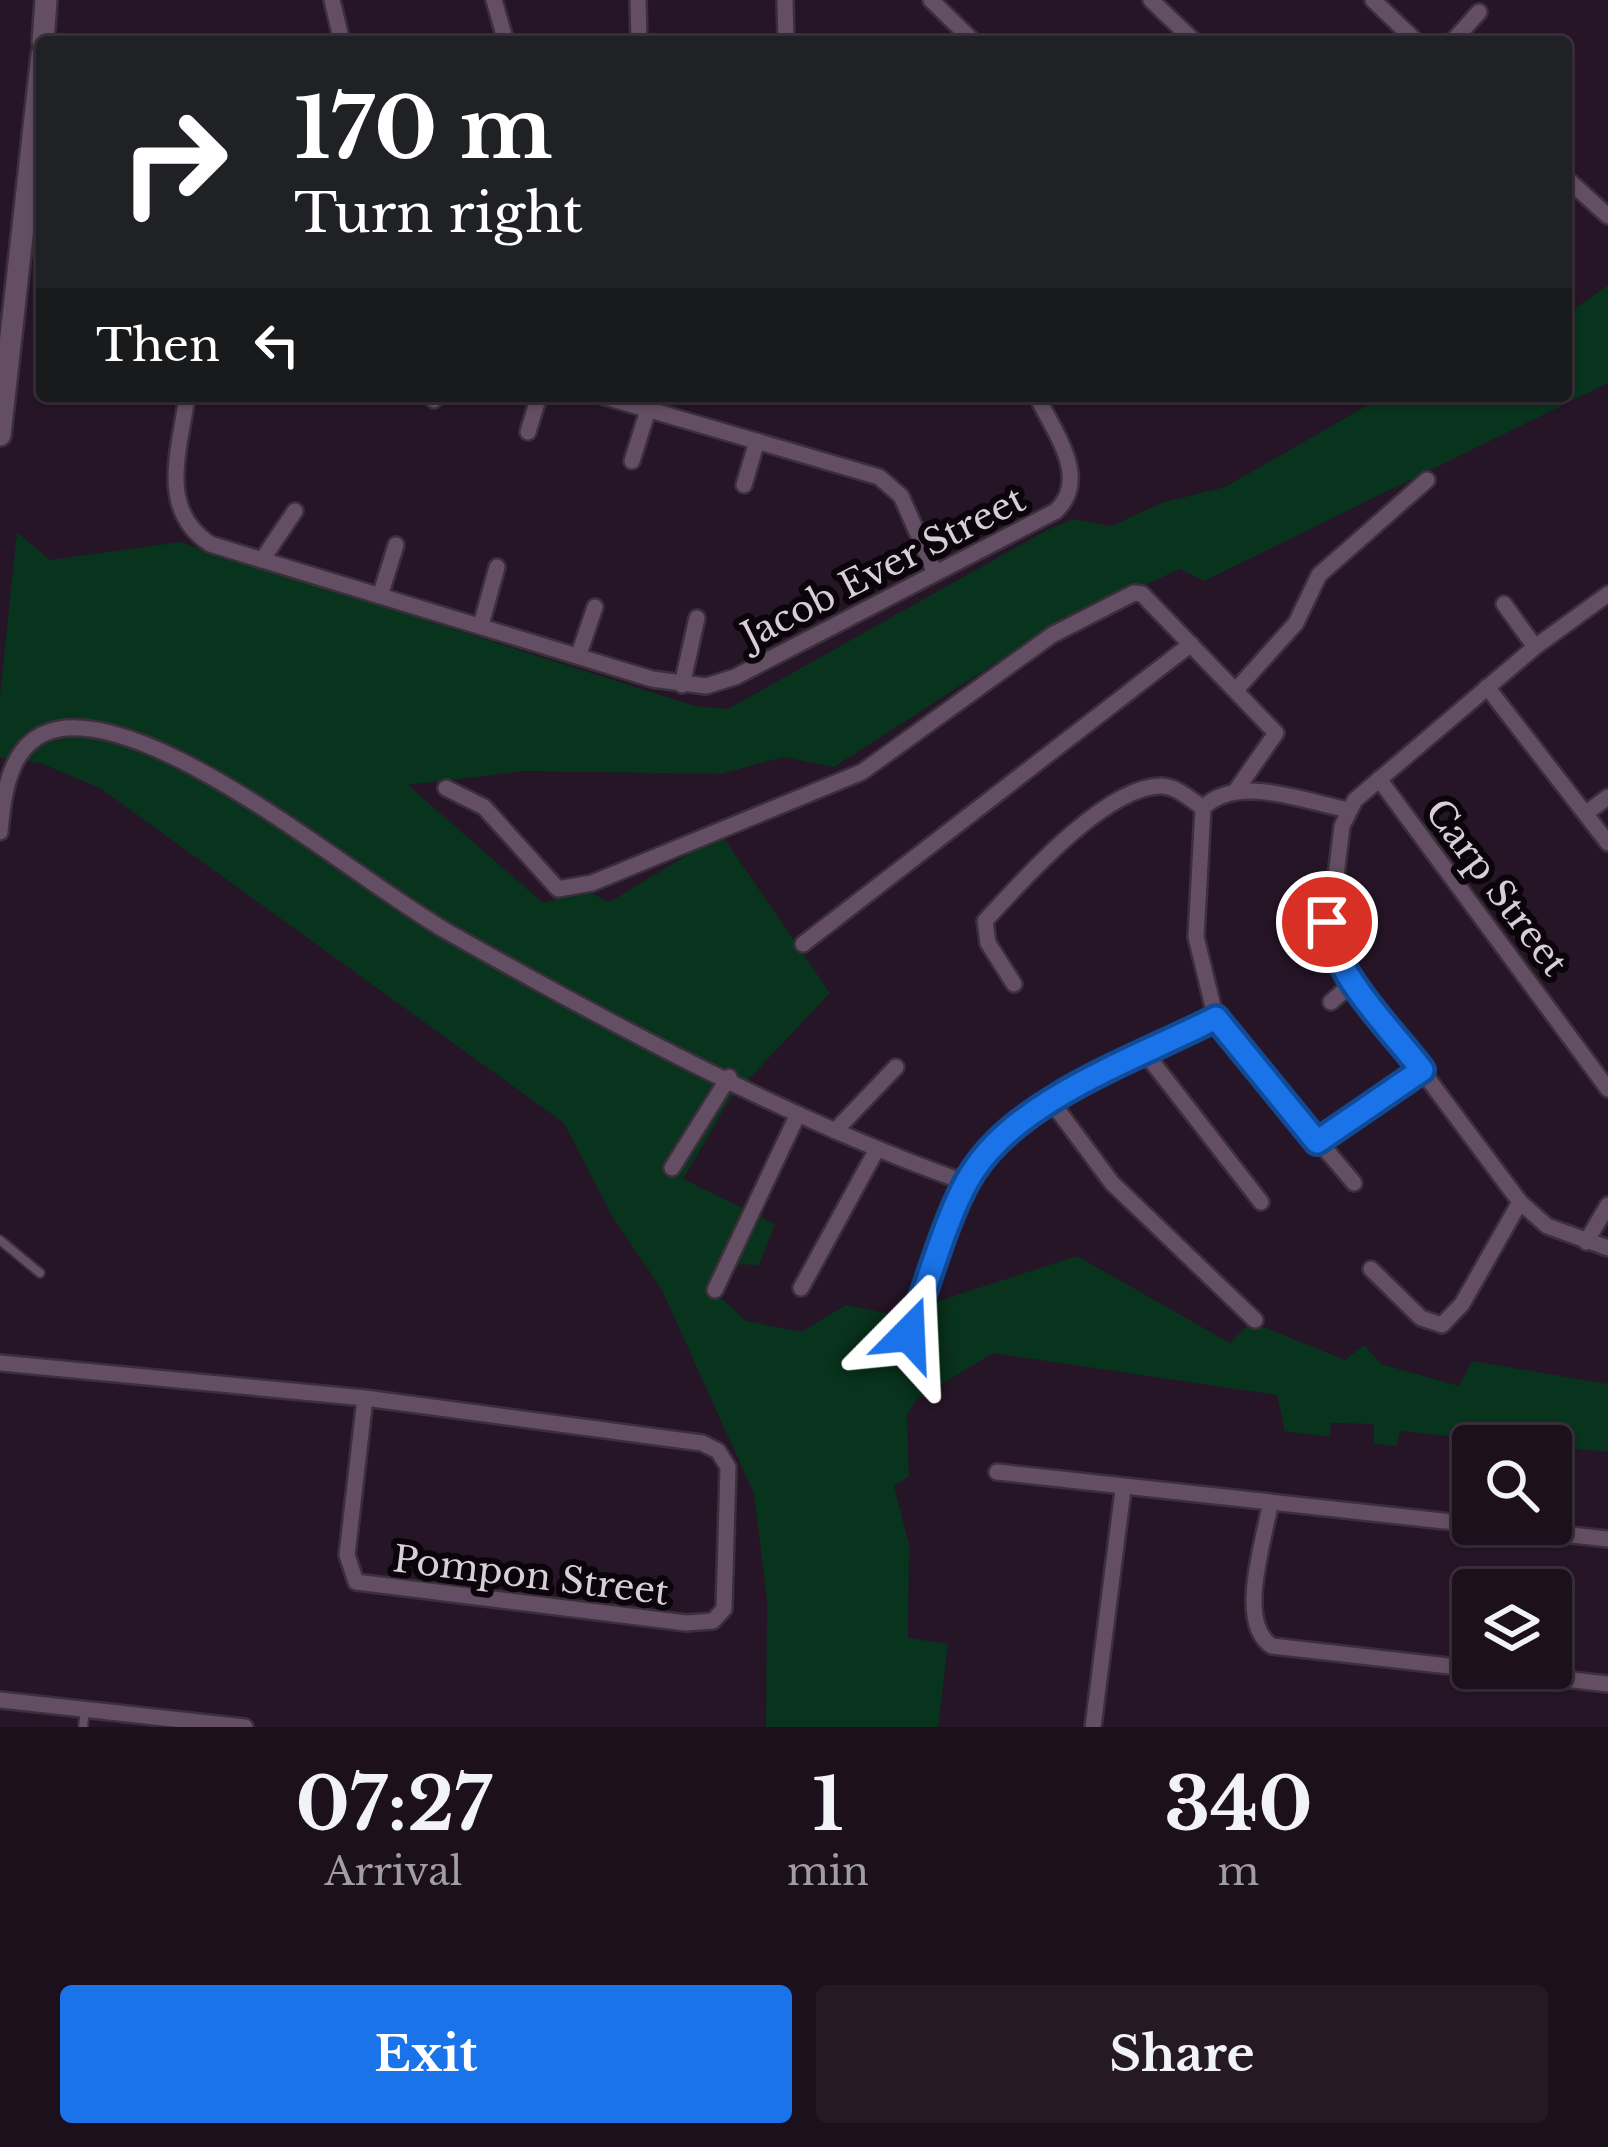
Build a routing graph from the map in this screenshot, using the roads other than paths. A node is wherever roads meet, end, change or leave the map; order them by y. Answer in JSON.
{"nodes":[{"id":1,"x":46,"y":0,"type":"edge"},
{"id":2,"x":332,"y":0,"type":"edge"},
{"id":3,"x":494,"y":0,"type":"edge"},
{"id":4,"x":638,"y":0,"type":"edge"},
{"id":5,"x":785,"y":0,"type":"edge"},
{"id":6,"x":931,"y":0,"type":"edge"},
{"id":7,"x":1150,"y":0,"type":"edge"},
{"id":8,"x":1373,"y":0,"type":"edge"},
{"id":9,"x":1480,"y":13,"type":"dead end"},
{"id":10,"x":43,"y":36,"type":"edge"},
{"id":11,"x":341,"y":36,"type":"edge"},
{"id":12,"x":504,"y":36,"type":"edge"},
{"id":13,"x":639,"y":36,"type":"edge"},
{"id":14,"x":786,"y":36,"type":"edge"},
{"id":15,"x":968,"y":36,"type":"edge"},
{"id":16,"x":1189,"y":36,"type":"edge"},
{"id":17,"x":1412,"y":36,"type":"edge"},
{"id":18,"x":1458,"y":36,"type":"edge"},
{"id":19,"x":36,"y":109,"type":"edge"},
{"id":20,"x":1572,"y":183,"type":"edge"},
{"id":21,"x":1608,"y":216,"type":"edge"},
{"id":22,"x":186,"y":402,"type":"edge"},
{"id":23,"x":537,"y":402,"type":"edge"},
{"id":24,"x":622,"y":402,"type":"edge"},
{"id":25,"x":1040,"y":402,"type":"edge"},
{"id":26,"x":648,"y":410,"type":"junction"},
{"id":27,"x":528,"y":432,"type":"dead end"},
{"id":28,"x":0,"y":435,"type":"edge"},
{"id":29,"x":757,"y":441,"type":"junction"},
{"id":30,"x":632,"y":461,"type":"dead end"},
{"id":31,"x":1427,"y":480,"type":"dead end"},
{"id":32,"x":744,"y":484,"type":"dead end"},
{"id":33,"x":295,"y":511,"type":"dead end"},
{"id":34,"x":396,"y":544,"type":"dead end"},
{"id":35,"x":262,"y":560,"type":"junction"},
{"id":36,"x":497,"y":567,"type":"dead end"},
{"id":37,"x":935,"y":573,"type":"junction"},
{"id":38,"x":1608,"y":594,"type":"edge"},
{"id":39,"x":380,"y":596,"type":"junction"},
{"id":40,"x":1504,"y":604,"type":"dead end"},
{"id":41,"x":595,"y":607,"type":"dead end"},
{"id":42,"x":697,"y":618,"type":"dead end"},
{"id":43,"x":481,"y":625,"type":"junction"},
{"id":44,"x":1191,"y":644,"type":"junction"},
{"id":45,"x":1535,"y":647,"type":"junction"},
{"id":46,"x":579,"y":654,"type":"junction"},
{"id":47,"x":682,"y":685,"type":"junction"},
{"id":48,"x":1487,"y":687,"type":"junction"},
{"id":49,"x":1236,"y":690,"type":"junction"},
{"id":50,"x":1379,"y":778,"type":"junction"},
{"id":51,"x":446,"y":788,"type":"dead end"},
{"id":52,"x":1237,"y":789,"type":"junction"},
{"id":53,"x":1608,"y":797,"type":"edge"},
{"id":54,"x":1203,"y":808,"type":"junction"},
{"id":55,"x":1348,"y":810,"type":"junction"},
{"id":56,"x":1586,"y":813,"type":"junction"},
{"id":57,"x":0,"y":832,"type":"edge"},
{"id":58,"x":1608,"y":843,"type":"edge"},
{"id":59,"x":803,"y":944,"type":"dead end"},
{"id":60,"x":1355,"y":981,"type":"junction"},
{"id":61,"x":1014,"y":984,"type":"dead end"},
{"id":62,"x":1331,"y":1002,"type":"dead end"},
{"id":63,"x":1216,"y":1018,"type":"junction"},
{"id":64,"x":1146,"y":1054,"type":"junction"},
{"id":65,"x":896,"y":1067,"type":"dead end"},
{"id":66,"x":1422,"y":1070,"type":"junction"},
{"id":67,"x":729,"y":1078,"type":"junction"},
{"id":68,"x":1608,"y":1089,"type":"edge"},
{"id":69,"x":1051,"y":1101,"type":"junction"},
{"id":70,"x":798,"y":1114,"type":"junction"},
{"id":71,"x":835,"y":1131,"type":"junction"},
{"id":72,"x":1317,"y":1142,"type":"junction"},
{"id":73,"x":877,"y":1151,"type":"junction"},
{"id":74,"x":672,"y":1168,"type":"dead end"},
{"id":75,"x":971,"y":1173,"type":"junction"},
{"id":76,"x":1354,"y":1183,"type":"dead end"},
{"id":77,"x":1262,"y":1202,"type":"dead end"},
{"id":78,"x":1520,"y":1202,"type":"junction"},
{"id":79,"x":1608,"y":1205,"type":"edge"},
{"id":80,"x":0,"y":1240,"type":"edge"},
{"id":81,"x":1586,"y":1242,"type":"junction"},
{"id":82,"x":1608,"y":1248,"type":"edge"},
{"id":83,"x":1371,"y":1269,"type":"dead end"},
{"id":84,"x":40,"y":1273,"type":"dead end"},
{"id":85,"x":801,"y":1288,"type":"dead end"},
{"id":86,"x":715,"y":1290,"type":"dead end"},
{"id":87,"x":1255,"y":1320,"type":"dead end"},
{"id":88,"x":909,"y":1334,"type":"dead end"},
{"id":89,"x":0,"y":1363,"type":"edge"},
{"id":90,"x":365,"y":1398,"type":"junction"},
{"id":91,"x":997,"y":1472,"type":"dead end"},
{"id":92,"x":1123,"y":1490,"type":"junction"},
{"id":93,"x":1270,"y":1505,"type":"junction"},
{"id":94,"x":1608,"y":1539,"type":"edge"},
{"id":95,"x":1608,"y":1684,"type":"edge"},
{"id":96,"x":0,"y":1700,"type":"edge"},
{"id":97,"x":86,"y":1709,"type":"junction"},
{"id":98,"x":83,"y":1727,"type":"edge"},
{"id":99,"x":245,"y":1727,"type":"edge"},
{"id":100,"x":1093,"y":1727,"type":"edge"}],
"edges":[{"from":1,"to":10,"type":"street"},
{"from":2,"to":11,"type":"street"},
{"from":3,"to":12,"type":"street"},
{"from":4,"to":13,"type":"street"},
{"from":5,"to":14,"type":"street"},
{"from":6,"to":15,"type":"street"},
{"from":7,"to":16,"type":"street"},
{"from":8,"to":17,"type":"street"},
{"from":9,"to":18,"type":"street"},
{"from":19,"to":28,"type":"street"},
{"from":20,"to":21,"type":"street"},
{"from":22,"to":35,"type":"street","name":"Jacob Ever Street"},
{"from":23,"to":27,"type":"street"},
{"from":24,"to":26,"type":"street"},
{"from":25,"to":37,"type":"street","name":"Jacob Ever Street"},
{"from":26,"to":29,"type":"street"},
{"from":26,"to":30,"type":"street"},
{"from":29,"to":32,"type":"street"},
{"from":29,"to":37,"type":"street"},
{"from":31,"to":49,"type":"street"},
{"from":33,"to":35,"type":"street"},
{"from":34,"to":39,"type":"street"},
{"from":35,"to":39,"type":"street","name":"Jacob Ever Street"},
{"from":36,"to":43,"type":"street"},
{"from":37,"to":47,"type":"street","name":"Jacob Ever Street"},
{"from":38,"to":45,"type":"street"},
{"from":39,"to":43,"type":"street","name":"Jacob Ever Street"},
{"from":40,"to":45,"type":"street"},
{"from":41,"to":46,"type":"street"},
{"from":42,"to":47,"type":"street","name":"Jacob Ever Street"},
{"from":43,"to":46,"type":"street","name":"Jacob Ever Street"},
{"from":44,"to":49,"type":"street"},
{"from":44,"to":51,"type":"street"},
{"from":44,"to":59,"type":"street"},
{"from":45,"to":48,"type":"street"},
{"from":46,"to":47,"type":"street","name":"Jacob Ever Street"},
{"from":48,"to":50,"type":"street"},
{"from":48,"to":56,"type":"street"},
{"from":49,"to":52,"type":"street"},
{"from":50,"to":55,"type":"street"},
{"from":50,"to":68,"type":"street","name":"Carp Street"},
{"from":52,"to":54,"type":"street"},
{"from":52,"to":55,"type":"street"},
{"from":53,"to":56,"type":"street"},
{"from":54,"to":61,"type":"street"},
{"from":54,"to":63,"type":"street"},
{"from":55,"to":60,"type":"street"},
{"from":56,"to":58,"type":"street"},
{"from":57,"to":67,"type":"street"},
{"from":60,"to":62,"type":"street"},
{"from":60,"to":66,"type":"street"},
{"from":63,"to":64,"type":"street"},
{"from":63,"to":72,"type":"street"},
{"from":64,"to":69,"type":"street"},
{"from":64,"to":77,"type":"street"},
{"from":65,"to":71,"type":"street"},
{"from":66,"to":72,"type":"street"},
{"from":66,"to":78,"type":"street"},
{"from":67,"to":70,"type":"street"},
{"from":67,"to":74,"type":"street"},
{"from":69,"to":75,"type":"street"},
{"from":69,"to":87,"type":"street"},
{"from":70,"to":71,"type":"street"},
{"from":70,"to":86,"type":"street"},
{"from":71,"to":73,"type":"street"},
{"from":72,"to":76,"type":"street"},
{"from":73,"to":75,"type":"street"},
{"from":73,"to":85,"type":"street"},
{"from":75,"to":88,"type":"street"},
{"from":78,"to":81,"type":"street"},
{"from":78,"to":83,"type":"street"},
{"from":79,"to":81,"type":"street"},
{"from":80,"to":84,"type":"lane"},
{"from":81,"to":82,"type":"street"},
{"from":89,"to":90,"type":"street","name":"Pompon Street"},
{"from":90,"to":90,"type":"street","name":"Pompon Street"},
{"from":91,"to":92,"type":"street"},
{"from":92,"to":93,"type":"street"},
{"from":92,"to":100,"type":"street"},
{"from":93,"to":94,"type":"street"},
{"from":93,"to":95,"type":"street"},
{"from":96,"to":97,"type":"street"},
{"from":97,"to":98,"type":"lane"},
{"from":97,"to":99,"type":"street"}]}
